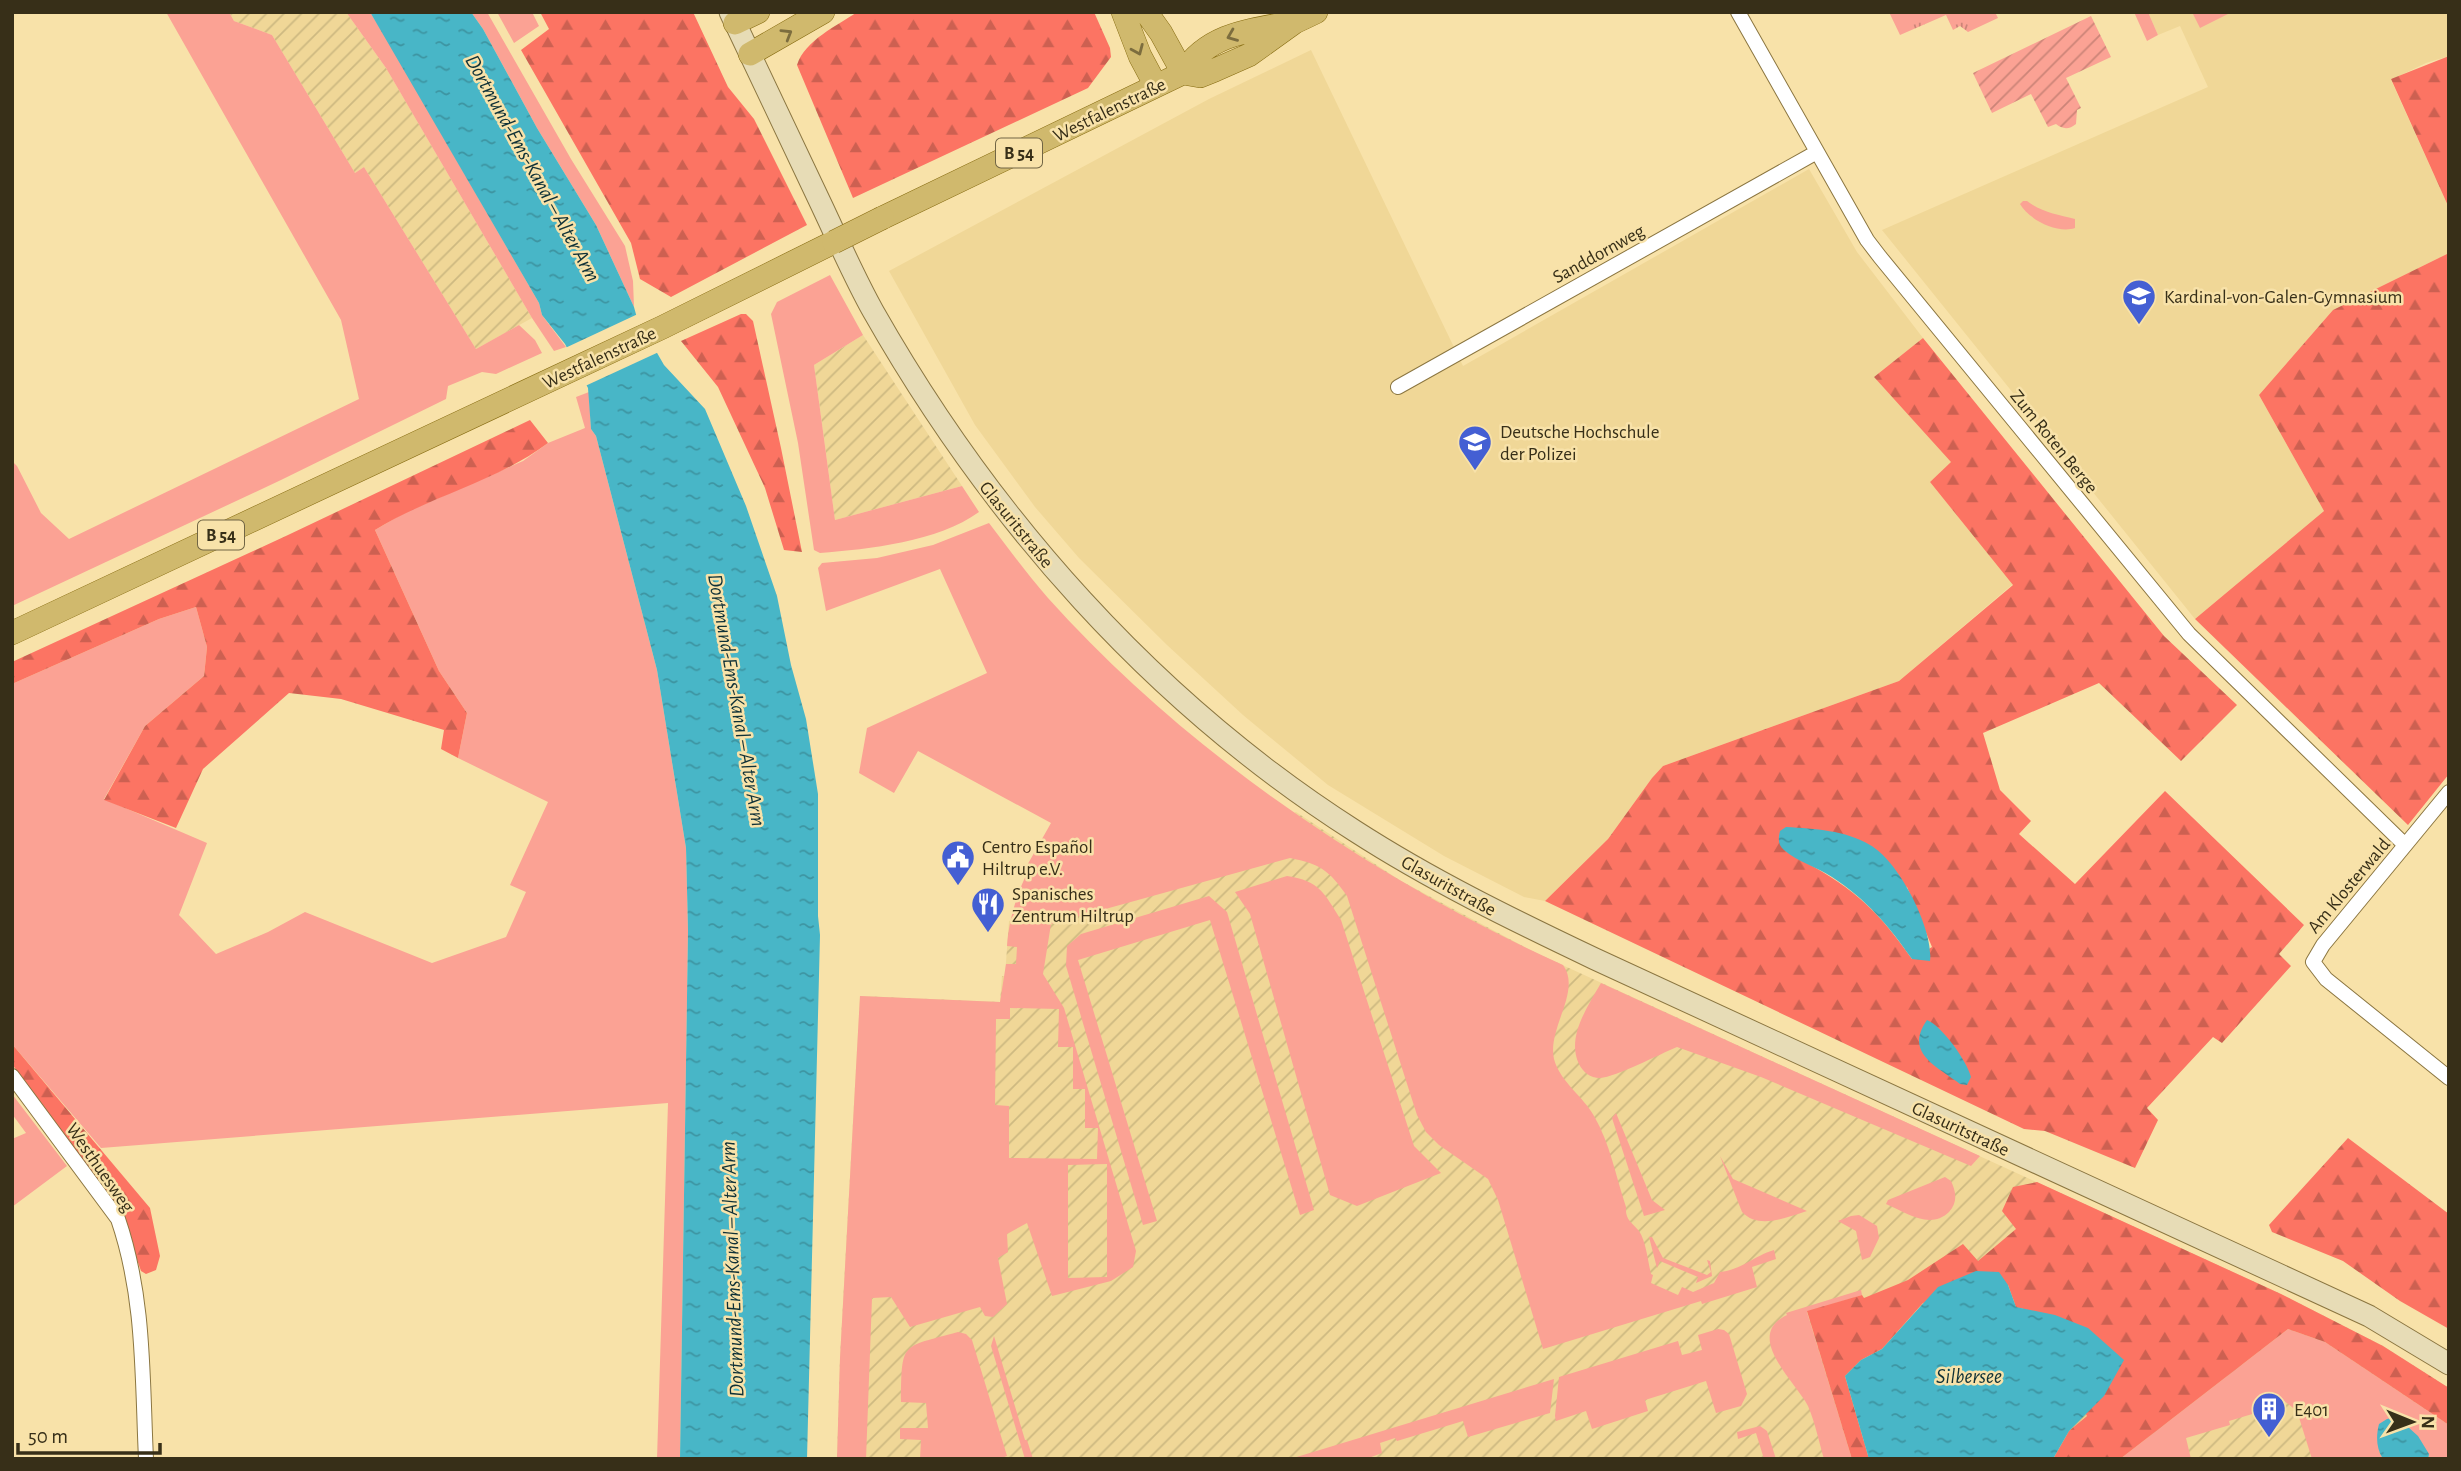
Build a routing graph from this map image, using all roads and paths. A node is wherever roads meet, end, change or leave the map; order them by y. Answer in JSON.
{"nodes":[{"id":1,"x":758,"y":12,"type":"edge"},
{"id":2,"x":823,"y":12,"type":"edge"},
{"id":3,"x":1123,"y":12,"type":"edge"},
{"id":4,"x":1146,"y":12,"type":"edge"},
{"id":5,"x":1316,"y":12,"type":"edge"},
{"id":6,"x":1738,"y":12,"type":"edge"},
{"id":7,"x":733,"y":18,"type":"edge"},
{"id":8,"x":750,"y":54,"type":"junction"},
{"id":9,"x":1182,"y":73,"type":"junction"},
{"id":10,"x":1156,"y":86,"type":"junction"},
{"id":11,"x":1816,"y":152,"type":"junction"},
{"id":12,"x":1398,"y":387,"type":"dead end"},
{"id":13,"x":12,"y":633,"type":"edge"},
{"id":14,"x":2449,"y":792,"type":"edge"},
{"id":15,"x":2405,"y":845,"type":"junction"},
{"id":16,"x":12,"y":1076,"type":"edge"},
{"id":17,"x":2449,"y":1078,"type":"edge"},
{"id":18,"x":2449,"y":1364,"type":"edge"},
{"id":19,"x":146,"y":1459,"type":"edge"}],
"edges":[{"from":1,"to":7,"type":"main road"},
{"from":8,"to":2,"type":"main road","one_way":true},
{"from":3,"to":10,"type":"main road","one_way":true},
{"from":4,"to":9,"type":"main road"},
{"from":5,"to":9,"type":"main road","name":"Westfalenstraße","number":"B 54"},
{"from":6,"to":11,"type":"street","name":"Zum Roten Berge"},
{"from":7,"to":8,"type":"main road","name":"Glasuritstraße"},
{"from":8,"to":18,"type":"main road","name":"Glasuritstraße"},
{"from":9,"to":10,"type":"main road","name":"Westfalenstraße","number":"B 54"},
{"from":10,"to":13,"type":"main road","name":"Westfalenstraße","number":"B 54","bridge":true},
{"from":11,"to":12,"type":"street","name":"Sanddornweg"},
{"from":11,"to":15,"type":"street","name":"Zum Roten Berge"},
{"from":14,"to":15,"type":"street","name":"Am Klosterwald"},
{"from":15,"to":17,"type":"street","name":"Am Klosterwald"},
{"from":16,"to":19,"type":"street","name":"Westhuesweg"}]}
